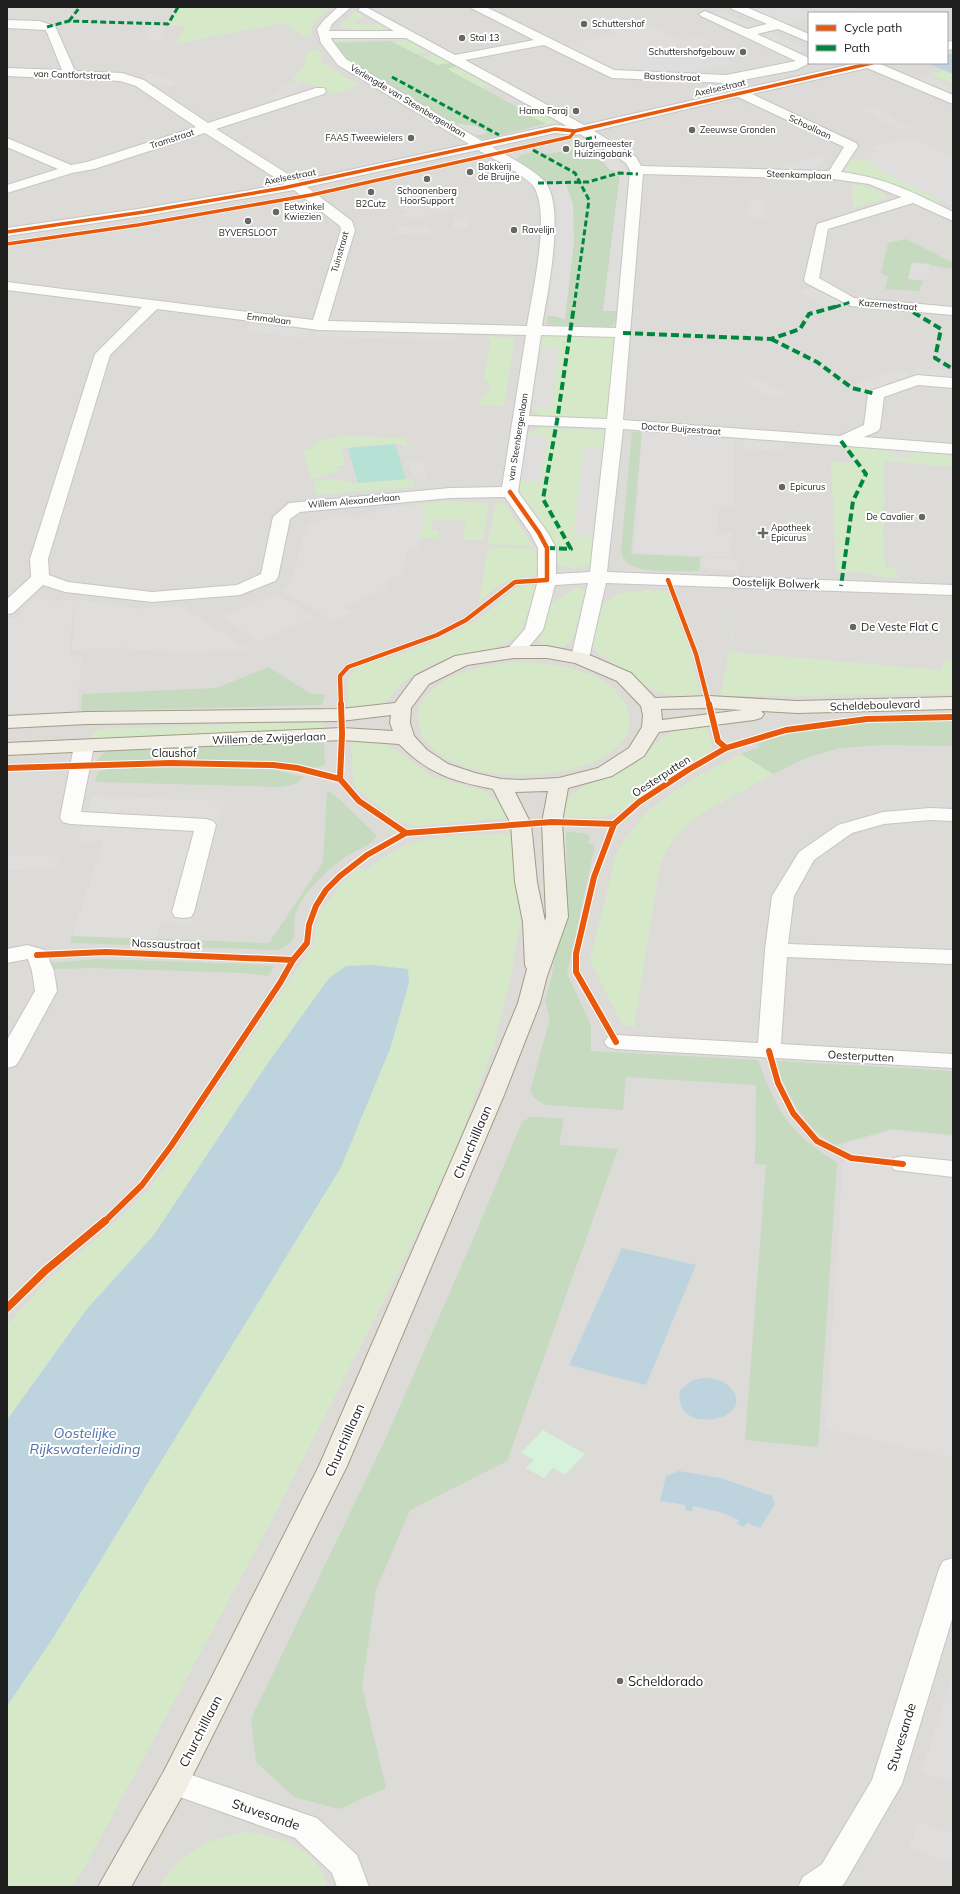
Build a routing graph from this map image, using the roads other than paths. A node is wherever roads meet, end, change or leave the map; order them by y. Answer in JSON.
{"nodes":[{"id":1,"x":345,"y":7,"type":"edge"},
{"id":2,"x":477,"y":7,"type":"edge"},
{"id":3,"x":736,"y":7,"type":"edge"},
{"id":4,"x":364,"y":10,"type":"dead end"},
{"id":5,"x":705,"y":14,"type":"dead end"},
{"id":6,"x":7,"y":24,"type":"edge"},
{"id":7,"x":779,"y":25,"type":"junction"},
{"id":8,"x":746,"y":33,"type":"junction"},
{"id":9,"x":324,"y":34,"type":"junction"},
{"id":10,"x":412,"y":37,"type":"junction"},
{"id":11,"x":808,"y":38,"type":"edge"},
{"id":12,"x":545,"y":41,"type":"junction"},
{"id":13,"x":453,"y":59,"type":"junction"},
{"id":14,"x":865,"y":64,"type":"edge"},
{"id":15,"x":871,"y":64,"type":"edge"},
{"id":16,"x":7,"y":72,"type":"edge"},
{"id":17,"x":70,"y":74,"type":"junction"},
{"id":18,"x":303,"y":86,"type":"dead end"},
{"id":19,"x":739,"y":93,"type":"junction"},
{"id":20,"x":953,"y":100,"type":"edge"},
{"id":21,"x":206,"y":128,"type":"junction"},
{"id":22,"x":578,"y":130,"type":"junction"},
{"id":23,"x":7,"y":142,"type":"edge"},
{"id":24,"x":482,"y":146,"type":"junction"},
{"id":25,"x":496,"y":154,"type":"junction"},
{"id":26,"x":70,"y":169,"type":"junction"},
{"id":27,"x":637,"y":170,"type":"junction"},
{"id":28,"x":833,"y":175,"type":"junction"},
{"id":29,"x":298,"y":186,"type":"junction"},
{"id":30,"x":7,"y":189,"type":"edge"},
{"id":31,"x":311,"y":195,"type":"junction"},
{"id":32,"x":914,"y":198,"type":"junction"},
{"id":33,"x":953,"y":217,"type":"edge"},
{"id":34,"x":7,"y":232,"type":"edge"},
{"id":35,"x":7,"y":244,"type":"edge"},
{"id":36,"x":7,"y":286,"type":"edge"},
{"id":37,"x":153,"y":305,"type":"junction"},
{"id":38,"x":953,"y":311,"type":"edge"},
{"id":39,"x":319,"y":325,"type":"junction"},
{"id":40,"x":534,"y":331,"type":"junction"},
{"id":41,"x":623,"y":333,"type":"junction"},
{"id":42,"x":953,"y":383,"type":"edge"},
{"id":43,"x":521,"y":420,"type":"junction"},
{"id":44,"x":615,"y":424,"type":"junction"},
{"id":45,"x":841,"y":441,"type":"junction"},
{"id":46,"x":953,"y":449,"type":"edge"},
{"id":47,"x":510,"y":492,"type":"junction"},
{"id":48,"x":598,"y":577,"type":"junction"},
{"id":49,"x":40,"y":578,"type":"junction"},
{"id":50,"x":547,"y":580,"type":"junction"},
{"id":51,"x":953,"y":590,"type":"edge"},
{"id":52,"x":7,"y":609,"type":"edge"},
{"id":53,"x":514,"y":652,"type":"junction"},
{"id":54,"x":580,"y":658,"type":"junction"},
{"id":55,"x":953,"y":703,"type":"edge"},
{"id":56,"x":650,"y":704,"type":"junction"},
{"id":57,"x":797,"y":707,"type":"junction"},
{"id":58,"x":401,"y":708,"type":"junction"},
{"id":59,"x":87,"y":718,"type":"junction"},
{"id":60,"x":7,"y":722,"type":"edge"},
{"id":61,"x":652,"y":727,"type":"junction"},
{"id":62,"x":406,"y":738,"type":"junction"},
{"id":63,"x":84,"y":746,"type":"junction"},
{"id":64,"x":7,"y":749,"type":"edge"},
{"id":65,"x":559,"y":784,"type":"junction"},
{"id":66,"x":501,"y":785,"type":"junction"},
{"id":67,"x":953,"y":815,"type":"edge"},
{"id":68,"x":183,"y":912,"type":"dead end"},
{"id":69,"x":776,"y":950,"type":"junction"},
{"id":70,"x":7,"y":956,"type":"edge"},
{"id":71,"x":953,"y":957,"type":"edge"},
{"id":72,"x":536,"y":976,"type":"junction"},
{"id":73,"x":616,"y":1042,"type":"dead end"},
{"id":74,"x":769,"y":1051,"type":"junction"},
{"id":75,"x":7,"y":1061,"type":"edge"},
{"id":76,"x":953,"y":1061,"type":"edge"},
{"id":77,"x":903,"y":1164,"type":"dead end"},
{"id":78,"x":953,"y":1169,"type":"edge"},
{"id":79,"x":953,"y":1569,"type":"edge"},
{"id":80,"x":174,"y":1782,"type":"junction"},
{"id":81,"x":114,"y":1887,"type":"edge"},
{"id":82,"x":353,"y":1887,"type":"edge"},
{"id":83,"x":814,"y":1887,"type":"edge"}],
"edges":[{"from":1,"to":9,"type":"street"},
{"from":2,"to":12,"type":"street","name":"Bastionstraat"},
{"from":3,"to":7,"type":"street"},
{"from":4,"to":10,"type":"street"},
{"from":5,"to":8,"type":"street"},
{"from":6,"to":17,"type":"street"},
{"from":7,"to":8,"type":"street"},
{"from":7,"to":11,"type":"street"},
{"from":8,"to":12,"type":"street","name":"Bastionstraat"},
{"from":9,"to":10,"type":"street"},
{"from":9,"to":24,"type":"street","name":"Verlengde van Steenbergenlaan"},
{"from":10,"to":13,"type":"street"},
{"from":12,"to":13,"type":"street"},
{"from":13,"to":22,"type":"street"},
{"from":14,"to":19,"type":"street","name":"Axelsestraat"},
{"from":15,"to":20,"type":"street"},
{"from":16,"to":17,"type":"street","name":"van Cantfortstraat"},
{"from":17,"to":21,"type":"street","name":"van Cantfortstraat"},
{"from":18,"to":21,"type":"street","name":"Tramstraat"},
{"from":19,"to":22,"type":"street","name":"Axelsestraat"},
{"from":19,"to":28,"type":"street","name":"Schoollaan"},
{"from":21,"to":26,"type":"street","name":"Tramstraat"},
{"from":21,"to":29,"type":"street","name":"van Cantfortstraat"},
{"from":22,"to":24,"type":"street","name":"Axelsestraat"},
{"from":22,"to":25,"type":"street","name":"Axelsestraat"},
{"from":22,"to":27,"type":"street"},
{"from":23,"to":26,"type":"street"},
{"from":24,"to":25,"type":"street"},
{"from":24,"to":29,"type":"street","name":"Axelsestraat"},
{"from":25,"to":31,"type":"street","name":"Axelsestraat"},
{"from":25,"to":40,"type":"street","name":"van Steenbergenlaan"},
{"from":26,"to":30,"type":"street","name":"Tramstraat"},
{"from":27,"to":28,"type":"street","name":"Steenkamplaan"},
{"from":27,"to":41,"type":"street"},
{"from":28,"to":32,"type":"street","name":"Steenkamplaan"},
{"from":29,"to":31,"type":"street","name":"Axelsestraat"},
{"from":29,"to":34,"type":"street","name":"Axelsestraat"},
{"from":31,"to":35,"type":"street","name":"Axelsestraat"},
{"from":31,"to":39,"type":"street","name":"Tuinstraat"},
{"from":32,"to":33,"type":"street","name":"Steenkamplaan"},
{"from":32,"to":38,"type":"street","name":"Kazernestraat"},
{"from":36,"to":37,"type":"street","name":"Emmalaan"},
{"from":37,"to":39,"type":"street","name":"Emmalaan"},
{"from":37,"to":49,"type":"street"},
{"from":39,"to":40,"type":"street","name":"Emmalaan"},
{"from":40,"to":41,"type":"street"},
{"from":40,"to":43,"type":"street","name":"van Steenbergenlaan"},
{"from":41,"to":44,"type":"street"},
{"from":42,"to":45,"type":"street","name":"Doctor Buijzestraat"},
{"from":43,"to":44,"type":"street","name":"Doctor Buijzestraat"},
{"from":43,"to":47,"type":"street","name":"van Steenbergenlaan"},
{"from":44,"to":45,"type":"street","name":"Doctor Buijzestraat"},
{"from":44,"to":48,"type":"street"},
{"from":45,"to":46,"type":"street","name":"Doctor Buijzestraat"},
{"from":47,"to":49,"type":"street","name":"Willem Alexanderlaan"},
{"from":47,"to":50,"type":"street","name":"van Steenbergenlaan"},
{"from":48,"to":50,"type":"street"},
{"from":48,"to":51,"type":"street","name":"Oostelijk Bolwerk"},
{"from":48,"to":54,"type":"street"},
{"from":49,"to":52,"type":"street"},
{"from":50,"to":53,"type":"street","name":"van Steenbergenlaan"},
{"from":53,"to":54,"type":"main road"},
{"from":53,"to":58,"type":"main road"},
{"from":54,"to":56,"type":"main road"},
{"from":55,"to":57,"type":"main road","name":"Scheldeboulevard"},
{"from":56,"to":57,"type":"main road","name":"Scheldeboulevard"},
{"from":56,"to":61,"type":"main road"},
{"from":57,"to":61,"type":"main road","name":"Scheldeboulevard"},
{"from":58,"to":59,"type":"main road","name":"Willem de Zwijgerlaan"},
{"from":58,"to":62,"type":"main road"},
{"from":59,"to":60,"type":"main road","name":"Willem de Zwijgerlaan"},
{"from":59,"to":63,"type":"main road"},
{"from":61,"to":65,"type":"main road"},
{"from":62,"to":63,"type":"main road","name":"Willem de Zwijgerlaan"},
{"from":62,"to":66,"type":"main road"},
{"from":63,"to":64,"type":"main road","name":"Willem de Zwijgerlaan"},
{"from":63,"to":68,"type":"street"},
{"from":65,"to":66,"type":"main road"},
{"from":65,"to":72,"type":"main road","name":"Churchilllaan"},
{"from":66,"to":72,"type":"main road","name":"Churchilllaan"},
{"from":67,"to":69,"type":"street"},
{"from":69,"to":71,"type":"street"},
{"from":69,"to":74,"type":"street"},
{"from":70,"to":75,"type":"street"},
{"from":72,"to":80,"type":"main road","name":"Churchilllaan"},
{"from":73,"to":74,"type":"street","name":"Oesterputten"},
{"from":74,"to":76,"type":"street","name":"Oesterputten"},
{"from":77,"to":78,"type":"street"},
{"from":79,"to":83,"type":"street","name":"Stuvesande"},
{"from":80,"to":81,"type":"main road","name":"Churchilllaan"},
{"from":80,"to":82,"type":"street","name":"Stuvesande"}]}
